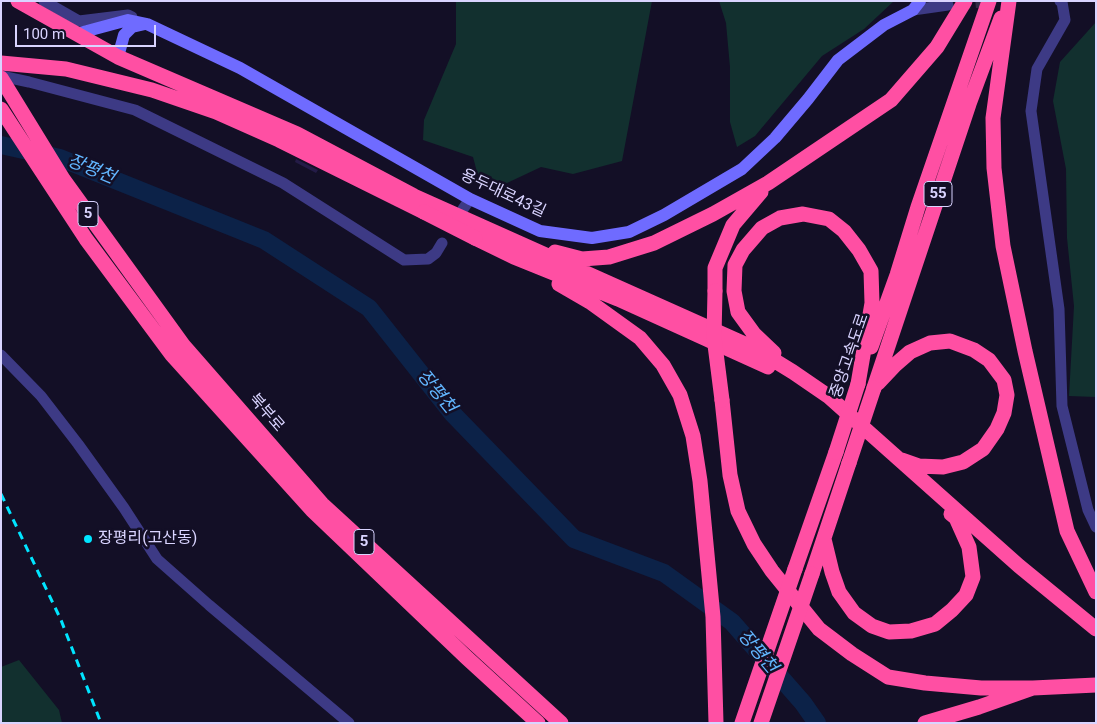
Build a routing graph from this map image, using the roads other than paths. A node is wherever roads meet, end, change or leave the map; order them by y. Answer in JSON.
{"nodes":[{"id":1,"x":18,"y":1,"type":"edge"},
{"id":2,"x":44,"y":1,"type":"edge"},
{"id":3,"x":965,"y":1,"type":"edge"},
{"id":4,"x":990,"y":1,"type":"edge"},
{"id":5,"x":1008,"y":1,"type":"edge"},
{"id":6,"x":1060,"y":1,"type":"edge"},
{"id":7,"x":948,"y":5,"type":"dead end"},
{"id":8,"x":916,"y":6,"type":"edge"},
{"id":9,"x":147,"y":24,"type":"junction"},
{"id":10,"x":76,"y":34,"type":"junction"},
{"id":11,"x":118,"y":57,"type":"junction"},
{"id":12,"x":1,"y":63,"type":"edge"},
{"id":13,"x":1,"y":77,"type":"edge"},
{"id":14,"x":1,"y":109,"type":"edge"},
{"id":15,"x":768,"y":183,"type":"junction"},
{"id":16,"x":442,"y":242,"type":"dead end"},
{"id":17,"x":516,"y":250,"type":"junction"},
{"id":18,"x":178,"y":350,"type":"junction"},
{"id":19,"x":1,"y":356,"type":"edge"},
{"id":20,"x":793,"y":372,"type":"junction"},
{"id":21,"x":858,"y":384,"type":"junction"},
{"id":22,"x":874,"y":388,"type":"junction"},
{"id":23,"x":900,"y":460,"type":"junction"},
{"id":24,"x":1095,"y":522,"type":"edge"},
{"id":25,"x":824,"y":539,"type":"junction"},
{"id":26,"x":1096,"y":592,"type":"edge"},
{"id":27,"x":1096,"y":629,"type":"edge"},
{"id":28,"x":1096,"y":686,"type":"edge"},
{"id":29,"x":1033,"y":688,"type":"junction"},
{"id":30,"x":716,"y":720,"type":"edge"},
{"id":31,"x":349,"y":723,"type":"edge"},
{"id":32,"x":538,"y":723,"type":"edge"},
{"id":33,"x":561,"y":723,"type":"edge"},
{"id":34,"x":742,"y":723,"type":"edge"},
{"id":35,"x":761,"y":723,"type":"edge"},
{"id":36,"x":925,"y":723,"type":"edge"}],
"edges":[{"from":1,"to":10,"type":"highway"},
{"from":2,"to":9,"type":"street"},
{"from":3,"to":15,"type":"highway"},
{"from":4,"to":21,"type":"highway","name":"중앙고속도로","number":"55"},
{"from":5,"to":22,"type":"highway","name":"중앙고속도로","number":"55"},
{"from":5,"to":26,"type":"highway"},
{"from":6,"to":24,"type":"street"},
{"from":7,"to":8,"type":"street"},
{"from":8,"to":9,"type":"street","name":"용두대로43길"},
{"from":9,"to":10,"type":"street","name":"용두대로43길"},
{"from":9,"to":11,"type":"street"},
{"from":10,"to":11,"type":"highway"},
{"from":11,"to":17,"type":"highway"},
{"from":12,"to":17,"type":"highway","bridge":true},
{"from":13,"to":16,"type":"street"},
{"from":13,"to":18,"type":"highway","name":"북부로","number":"5"},
{"from":14,"to":18,"type":"highway","name":"북부로"},
{"from":15,"to":17,"type":"highway"},
{"from":15,"to":29,"type":"highway","bridge":true},
{"from":17,"to":20,"type":"highway"},
{"from":17,"to":25,"type":"highway"},
{"from":17,"to":30,"type":"highway"},
{"from":18,"to":32,"type":"highway","name":"북부로","number":"5"},
{"from":18,"to":33,"type":"highway","name":"북부로","number":"5"},
{"from":19,"to":31,"type":"street"},
{"from":20,"to":21,"type":"highway"},
{"from":20,"to":23,"type":"highway"},
{"from":21,"to":34,"type":"highway","name":"중앙고속도로","number":"55","bridge":true},
{"from":22,"to":23,"type":"highway"},
{"from":22,"to":25,"type":"highway","name":"중앙고속도로","number":"55","bridge":true},
{"from":23,"to":27,"type":"highway"},
{"from":25,"to":35,"type":"highway","name":"중앙고속도로","number":"55","bridge":true},
{"from":28,"to":29,"type":"highway"},
{"from":29,"to":36,"type":"highway"}]}
